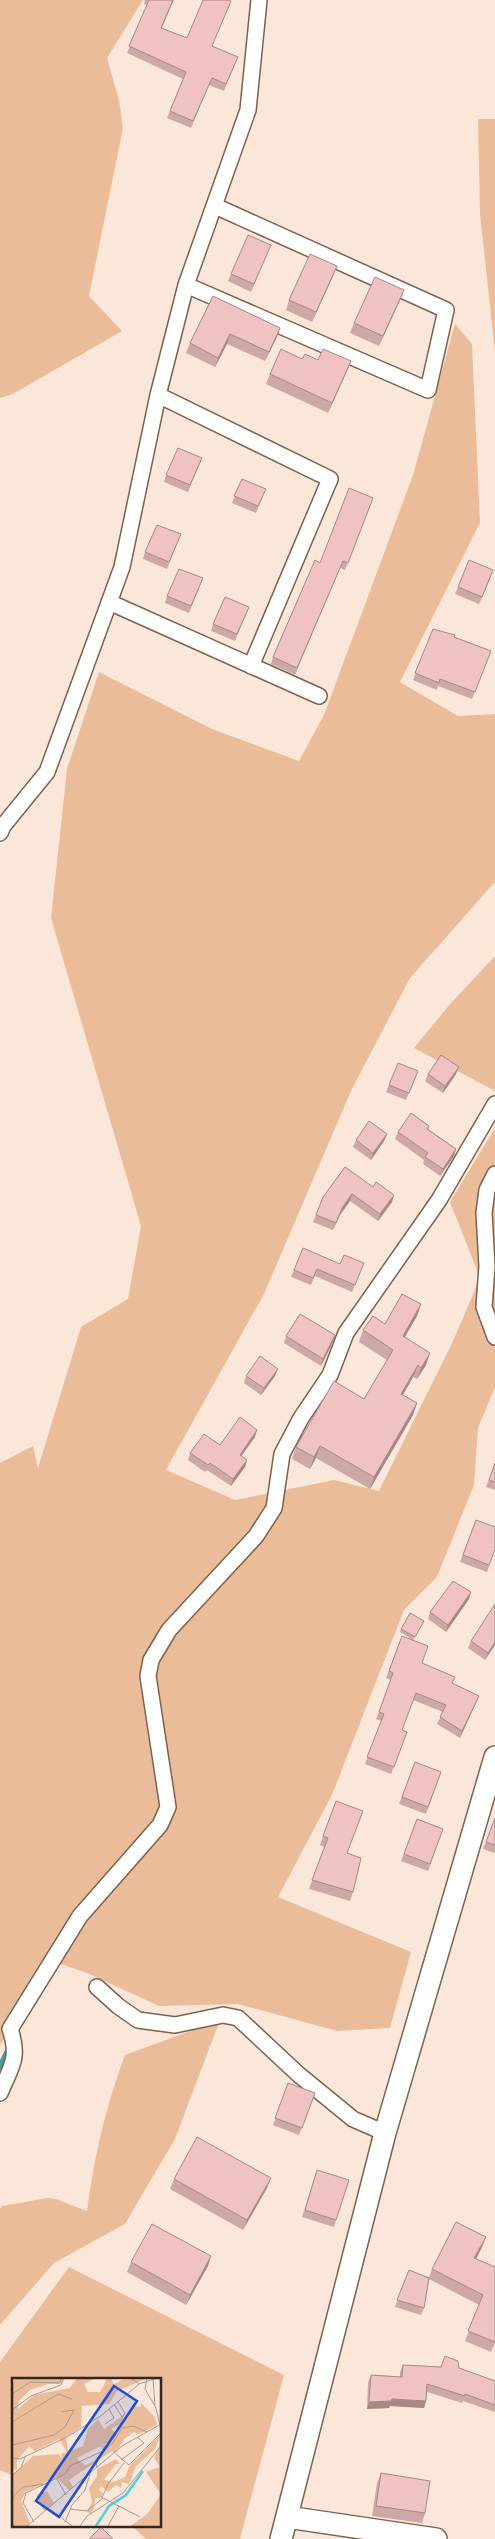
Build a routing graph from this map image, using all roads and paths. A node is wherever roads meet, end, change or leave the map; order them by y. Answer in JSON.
{"nodes":[{"id":1,"x":260,"y":0,"type":"edge"},
{"id":2,"x":215,"y":206,"type":"junction"},
{"id":3,"x":186,"y":284,"type":"junction"},
{"id":4,"x":158,"y":395,"type":"junction"},
{"id":5,"x":108,"y":602,"type":"junction"},
{"id":6,"x":251,"y":666,"type":"junction"},
{"id":7,"x":319,"y":696,"type":"dead end"},
{"id":8,"x":0,"y":834,"type":"edge"},
{"id":9,"x":495,"y":1104,"type":"edge"},
{"id":10,"x":495,"y":1174,"type":"edge"},
{"id":11,"x":495,"y":1337,"type":"edge"},
{"id":12,"x":495,"y":1757,"type":"edge"},
{"id":13,"x":96,"y":1987,"type":"dead end"},
{"id":14,"x":0,"y":2093,"type":"edge"},
{"id":15,"x":385,"y":2132,"type":"junction"},
{"id":16,"x":287,"y":2518,"type":"junction"},
{"id":17,"x":280,"y":2539,"type":"edge"},
{"id":18,"x":436,"y":2539,"type":"edge"}],
"edges":[{"from":1,"to":2,"type":"street"},
{"from":2,"to":3,"type":"street"},
{"from":2,"to":3,"type":"street"},
{"from":3,"to":4,"type":"street"},
{"from":4,"to":5,"type":"street"},
{"from":4,"to":6,"type":"street"},
{"from":5,"to":6,"type":"street"},
{"from":5,"to":8,"type":"street"},
{"from":6,"to":7,"type":"street"},
{"from":9,"to":14,"type":"street"},
{"from":10,"to":11,"type":"street"},
{"from":12,"to":15,"type":"street"},
{"from":13,"to":15,"type":"street"},
{"from":15,"to":16,"type":"street"},
{"from":16,"to":17,"type":"street"},
{"from":16,"to":18,"type":"street"}]}
